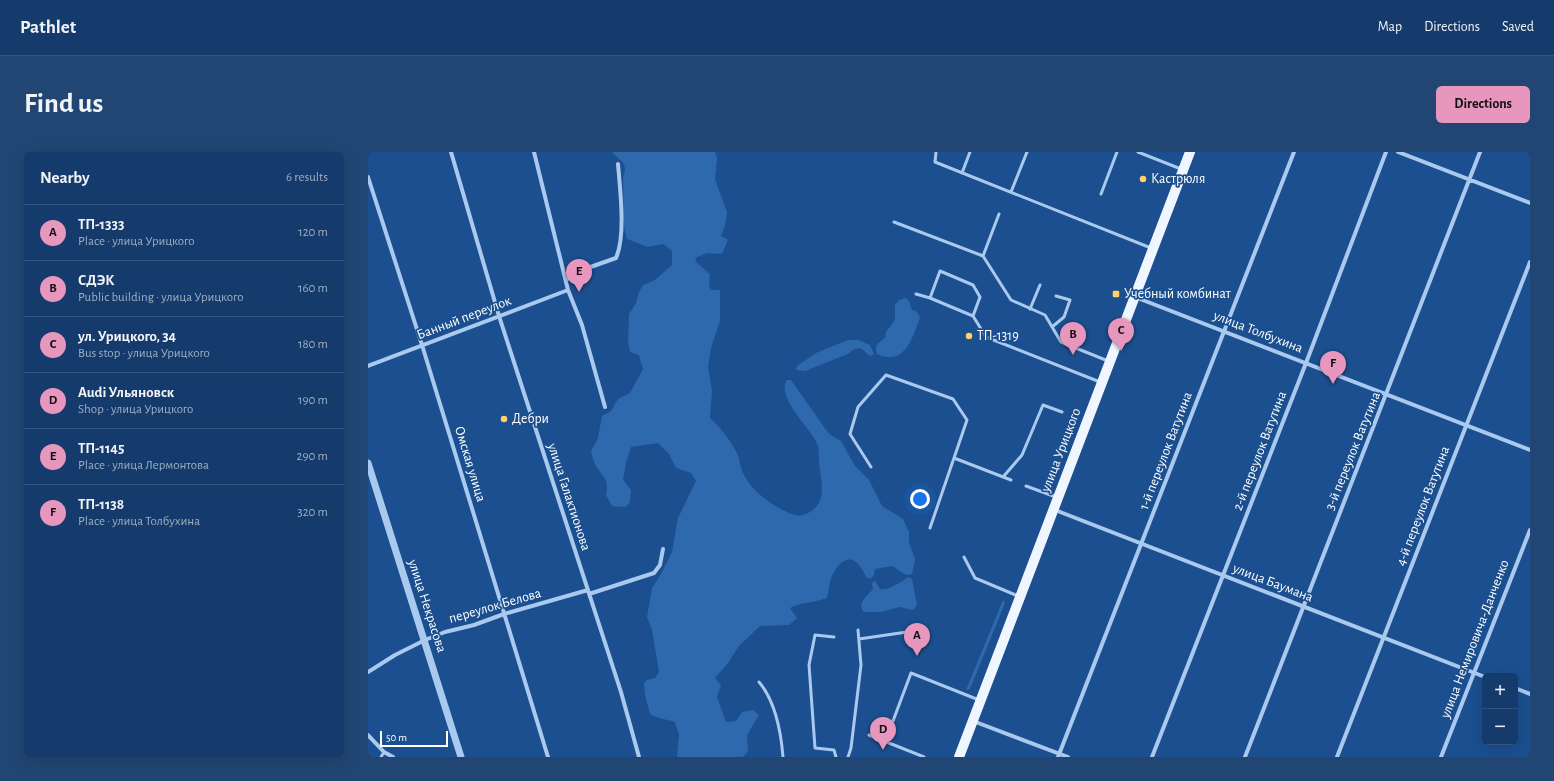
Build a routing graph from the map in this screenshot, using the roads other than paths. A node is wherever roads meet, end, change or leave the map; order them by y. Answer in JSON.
{"nodes":[{"id":1,"x":451,"y":152,"type":"edge"},
{"id":2,"x":534,"y":152,"type":"edge"},
{"id":3,"x":936,"y":152,"type":"edge"},
{"id":4,"x":970,"y":152,"type":"edge"},
{"id":5,"x":1027,"y":152,"type":"edge"},
{"id":6,"x":1117,"y":152,"type":"edge"},
{"id":7,"x":1138,"y":152,"type":"edge"},
{"id":8,"x":1190,"y":152,"type":"edge"},
{"id":9,"x":1294,"y":152,"type":"edge"},
{"id":10,"x":1386,"y":152,"type":"edge"},
{"id":11,"x":1398,"y":152,"type":"edge"},
{"id":12,"x":1480,"y":152,"type":"edge"},
{"id":13,"x":618,"y":164,"type":"dead end"},
{"id":14,"x":1183,"y":169,"type":"junction"},
{"id":15,"x":962,"y":173,"type":"junction"},
{"id":16,"x":368,"y":177,"type":"edge"},
{"id":17,"x":1469,"y":180,"type":"junction"},
{"id":18,"x":1011,"y":192,"type":"junction"},
{"id":19,"x":1101,"y":194,"type":"dead end"},
{"id":20,"x":1530,"y":203,"type":"edge"},
{"id":21,"x":999,"y":214,"type":"dead end"},
{"id":22,"x":894,"y":222,"type":"dead end"},
{"id":23,"x":1152,"y":248,"type":"junction"},
{"id":24,"x":982,"y":256,"type":"junction"},
{"id":25,"x":1530,"y":262,"type":"edge"},
{"id":26,"x":566,"y":280,"type":"junction"},
{"id":27,"x":1040,"y":286,"type":"dead end"},
{"id":28,"x":568,"y":290,"type":"junction"},
{"id":29,"x":916,"y":294,"type":"dead end"},
{"id":30,"x":1056,"y":296,"type":"dead end"},
{"id":31,"x":1134,"y":297,"type":"junction"},
{"id":32,"x":930,"y":298,"type":"junction"},
{"id":33,"x":1030,"y":309,"type":"junction"},
{"id":34,"x":499,"y":316,"type":"junction"},
{"id":35,"x":973,"y":316,"type":"junction"},
{"id":36,"x":1052,"y":327,"type":"junction"},
{"id":37,"x":1224,"y":331,"type":"junction"},
{"id":38,"x":422,"y":345,"type":"junction"},
{"id":39,"x":1110,"y":361,"type":"junction"},
{"id":40,"x":1306,"y":362,"type":"junction"},
{"id":41,"x":368,"y":366,"type":"edge"},
{"id":42,"x":1102,"y":383,"type":"junction"},
{"id":43,"x":1387,"y":394,"type":"junction"},
{"id":44,"x":606,"y":407,"type":"dead end"},
{"id":45,"x":1062,"y":412,"type":"dead end"},
{"id":46,"x":1467,"y":425,"type":"junction"},
{"id":47,"x":1530,"y":450,"type":"edge"},
{"id":48,"x":954,"y":458,"type":"junction"},
{"id":49,"x":368,"y":463,"type":"edge"},
{"id":50,"x":871,"y":467,"type":"dead end"},
{"id":51,"x":1003,"y":477,"type":"junction"},
{"id":52,"x":1011,"y":480,"type":"dead end"},
{"id":53,"x":1026,"y":486,"type":"dead end"},
{"id":54,"x":1058,"y":498,"type":"junction"},
{"id":55,"x":1053,"y":509,"type":"junction"},
{"id":56,"x":930,"y":528,"type":"dead end"},
{"id":57,"x":1530,"y":530,"type":"edge"},
{"id":58,"x":1142,"y":544,"type":"junction"},
{"id":59,"x":663,"y":549,"type":"dead end"},
{"id":60,"x":964,"y":557,"type":"dead end"},
{"id":61,"x":1223,"y":575,"type":"junction"},
{"id":62,"x":589,"y":592,"type":"junction"},
{"id":63,"x":1020,"y":597,"type":"junction"},
{"id":64,"x":1303,"y":606,"type":"junction"},
{"id":65,"x":504,"y":614,"type":"junction"},
{"id":66,"x":858,"y":630,"type":"dead end"},
{"id":67,"x":906,"y":632,"type":"dead end"},
{"id":68,"x":834,"y":637,"type":"dead end"},
{"id":69,"x":1384,"y":637,"type":"junction"},
{"id":70,"x":858,"y":639,"type":"junction"},
{"id":71,"x":425,"y":640,"type":"junction"},
{"id":72,"x":368,"y":672,"type":"edge"},
{"id":73,"x":1475,"y":672,"type":"junction"},
{"id":74,"x":1482,"y":676,"type":"edge"},
{"id":75,"x":759,"y":682,"type":"dead end"},
{"id":76,"x":1518,"y":689,"type":"edge"},
{"id":77,"x":1530,"y":694,"type":"edge"},
{"id":78,"x":980,"y":701,"type":"junction"},
{"id":79,"x":892,"y":721,"type":"dead end"},
{"id":80,"x":973,"y":721,"type":"junction"},
{"id":81,"x":368,"y":735,"type":"edge"},
{"id":82,"x":869,"y":735,"type":"dead end"},
{"id":83,"x":384,"y":752,"type":"junction"},
{"id":84,"x":1059,"y":755,"type":"edge"},
{"id":85,"x":381,"y":757,"type":"edge"},
{"id":86,"x":393,"y":757,"type":"edge"},
{"id":87,"x":461,"y":757,"type":"edge"},
{"id":88,"x":548,"y":757,"type":"edge"},
{"id":89,"x":639,"y":757,"type":"edge"},
{"id":90,"x":783,"y":757,"type":"edge"},
{"id":91,"x":836,"y":757,"type":"edge"},
{"id":92,"x":848,"y":757,"type":"edge"},
{"id":93,"x":924,"y":757,"type":"edge"},
{"id":94,"x":959,"y":757,"type":"edge"},
{"id":95,"x":1068,"y":757,"type":"edge"},
{"id":96,"x":1152,"y":757,"type":"edge"},
{"id":97,"x":1245,"y":757,"type":"edge"},
{"id":98,"x":1337,"y":757,"type":"edge"},
{"id":99,"x":1441,"y":757,"type":"edge"}],
"edges":[{"from":1,"to":34,"type":"street","name":"улица Галактионова"},
{"from":2,"to":26,"type":"street"},
{"from":3,"to":15,"type":"lane"},
{"from":4,"to":15,"type":"lane"},
{"from":5,"to":18,"type":"lane"},
{"from":6,"to":19,"type":"lane"},
{"from":7,"to":14,"type":"lane"},
{"from":8,"to":14,"type":"main road","name":"улица Урицкого"},
{"from":9,"to":37,"type":"street","name":"1-й переулок Ватутина"},
{"from":10,"to":40,"type":"street","name":"2-й переулок Ватутина"},
{"from":11,"to":17,"type":"street"},
{"from":12,"to":17,"type":"street","name":"3-й переулок Ватутина"},
{"from":13,"to":26,"type":"street"},
{"from":14,"to":23,"type":"main road","name":"улица Урицкого"},
{"from":15,"to":18,"type":"lane"},
{"from":16,"to":38,"type":"street","name":"Омская улица"},
{"from":17,"to":20,"type":"street"},
{"from":17,"to":43,"type":"street","name":"3-й переулок Ватутина"},
{"from":18,"to":23,"type":"lane"},
{"from":21,"to":24,"type":"lane"},
{"from":22,"to":24,"type":"lane"},
{"from":23,"to":31,"type":"main road","name":"улица Урицкого"},
{"from":24,"to":33,"type":"lane"},
{"from":25,"to":46,"type":"street","name":"4-й переулок Ватутина"},
{"from":26,"to":28,"type":"street"},
{"from":27,"to":33,"type":"lane"},
{"from":28,"to":34,"type":"street","name":"Банный переулок"},
{"from":28,"to":44,"type":"street"},
{"from":29,"to":32,"type":"lane"},
{"from":30,"to":36,"type":"lane"},
{"from":31,"to":37,"type":"street","name":"улица Толбухина"},
{"from":31,"to":39,"type":"main road","name":"улица Урицкого"},
{"from":32,"to":35,"type":"lane"},
{"from":32,"to":35,"type":"lane"},
{"from":33,"to":36,"type":"lane"},
{"from":34,"to":38,"type":"street","name":"Банный переулок"},
{"from":34,"to":62,"type":"street","name":"улица Галактионова"},
{"from":35,"to":42,"type":"lane"},
{"from":36,"to":39,"type":"lane"},
{"from":37,"to":40,"type":"street","name":"улица Толбухина"},
{"from":37,"to":58,"type":"street","name":"1-й переулок Ватутина"},
{"from":38,"to":41,"type":"street","name":"Банный переулок"},
{"from":38,"to":65,"type":"street","name":"Омская улица"},
{"from":39,"to":42,"type":"main road","name":"улица Урицкого"},
{"from":40,"to":43,"type":"street","name":"улица Толбухина"},
{"from":40,"to":61,"type":"street","name":"2-й переулок Ватутина"},
{"from":42,"to":54,"type":"main road","name":"улица Урицкого"},
{"from":43,"to":46,"type":"street","name":"улица Толбухина"},
{"from":43,"to":64,"type":"street","name":"3-й переулок Ватутина"},
{"from":45,"to":51,"type":"lane"},
{"from":46,"to":47,"type":"street","name":"улица Толбухина"},
{"from":46,"to":69,"type":"street","name":"4-й переулок Ватутина"},
{"from":48,"to":50,"type":"lane"},
{"from":48,"to":51,"type":"lane"},
{"from":48,"to":56,"type":"lane"},
{"from":49,"to":71,"type":"street","name":"улица Некрасова"},
{"from":51,"to":52,"type":"lane"},
{"from":53,"to":54,"type":"lane"},
{"from":54,"to":55,"type":"main road","name":"улица Урицкого"},
{"from":55,"to":58,"type":"street","name":"улица Баумана"},
{"from":55,"to":63,"type":"main road","name":"улица Урицкого"},
{"from":57,"to":73,"type":"street","name":"улица Немировича-Данченко"},
{"from":58,"to":61,"type":"street","name":"улица Баумана"},
{"from":58,"to":84,"type":"street","name":"1-й переулок Ватутина"},
{"from":59,"to":62,"type":"street","name":"переулок Белова"},
{"from":60,"to":63,"type":"lane"},
{"from":61,"to":64,"type":"street","name":"улица Баумана"},
{"from":61,"to":96,"type":"street","name":"2-й переулок Ватутина"},
{"from":62,"to":65,"type":"street","name":"переулок Белова"},
{"from":62,"to":89,"type":"street","name":"улица Галактионова"},
{"from":63,"to":78,"type":"main road","name":"улица Урицкого"},
{"from":64,"to":69,"type":"street","name":"улица Баумана"},
{"from":64,"to":97,"type":"street","name":"3-й переулок Ватутина"},
{"from":65,"to":71,"type":"street","name":"переулок Белова"},
{"from":65,"to":88,"type":"street","name":"Омская улица"},
{"from":66,"to":70,"type":"lane"},
{"from":67,"to":70,"type":"lane"},
{"from":68,"to":91,"type":"lane"},
{"from":69,"to":73,"type":"street","name":"улица Баумана"},
{"from":69,"to":98,"type":"street","name":"4-й переулок Ватутина"},
{"from":70,"to":92,"type":"lane"},
{"from":71,"to":72,"type":"street","name":"переулок Белова"},
{"from":71,"to":87,"type":"street","name":"улица Некрасова"},
{"from":73,"to":74,"type":"street","name":"улица Баумана"},
{"from":73,"to":99,"type":"street","name":"улица Немировича-Данченко"},
{"from":75,"to":90,"type":"lane"},
{"from":76,"to":77,"type":"street"},
{"from":78,"to":79,"type":"lane"},
{"from":78,"to":80,"type":"main road","name":"улица Урицкого"},
{"from":80,"to":84,"type":"street"},
{"from":80,"to":94,"type":"main road","name":"улица Урицкого"},
{"from":81,"to":83,"type":"street"},
{"from":82,"to":93,"type":"lane"},
{"from":83,"to":85,"type":"lane"},
{"from":83,"to":86,"type":"street"},
{"from":84,"to":95,"type":"street"}]}
